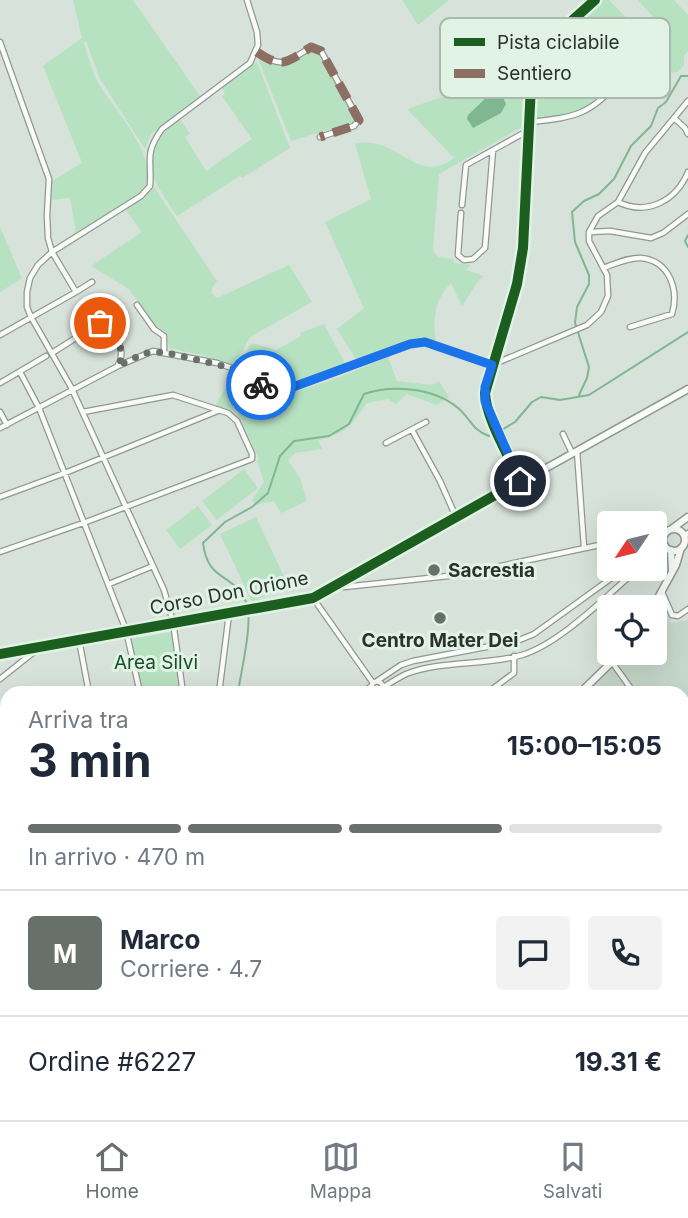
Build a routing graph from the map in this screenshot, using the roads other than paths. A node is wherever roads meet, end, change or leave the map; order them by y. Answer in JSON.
{"nodes":[{"id":1,"x":247,"y":0,"type":"edge"},
{"id":2,"x":595,"y":0,"type":"edge"},
{"id":3,"x":575,"y":18,"type":"edge"},
{"id":4,"x":0,"y":42,"type":"edge"},
{"id":5,"x":257,"y":52,"type":"junction"},
{"id":6,"x":532,"y":98,"type":"edge"},
{"id":7,"x":605,"y":98,"type":"edge"},
{"id":8,"x":688,"y":101,"type":"edge"},
{"id":9,"x":674,"y":118,"type":"junction"},
{"id":10,"x":530,"y":121,"type":"junction"},
{"id":11,"x":529,"y":130,"type":"junction"},
{"id":12,"x":688,"y":134,"type":"edge"},
{"id":13,"x":320,"y":137,"type":"dead end"},
{"id":14,"x":493,"y":150,"type":"junction"},
{"id":15,"x":688,"y":172,"type":"edge"},
{"id":16,"x":618,"y":202,"type":"junction"},
{"id":17,"x":462,"y":205,"type":"dead end"},
{"id":18,"x":461,"y":213,"type":"dead end"},
{"id":19,"x":688,"y":214,"type":"edge"},
{"id":20,"x":589,"y":232,"type":"junction"},
{"id":21,"x":52,"y":252,"type":"junction"},
{"id":22,"x":603,"y":268,"type":"junction"},
{"id":23,"x":92,"y":282,"type":"dead end"},
{"id":24,"x":76,"y":292,"type":"junction"},
{"id":25,"x":137,"y":305,"type":"dead end"},
{"id":26,"x":95,"y":309,"type":"dead end"},
{"id":27,"x":31,"y":317,"type":"junction"},
{"id":28,"x":104,"y":320,"type":"junction"},
{"id":29,"x":630,"y":327,"type":"dead end"},
{"id":30,"x":0,"y":335,"type":"edge"},
{"id":31,"x":164,"y":352,"type":"junction"},
{"id":32,"x":52,"y":353,"type":"junction"},
{"id":33,"x":46,"y":356,"type":"dead end"},
{"id":34,"x":492,"y":365,"type":"junction"},
{"id":35,"x":118,"y":366,"type":"junction"},
{"id":36,"x":20,"y":372,"type":"junction"},
{"id":37,"x":0,"y":383,"type":"edge"},
{"id":38,"x":73,"y":390,"type":"junction"},
{"id":39,"x":688,"y":390,"type":"edge"},
{"id":40,"x":39,"y":408,"type":"junction"},
{"id":41,"x":220,"y":410,"type":"junction"},
{"id":42,"x":0,"y":412,"type":"edge"},
{"id":43,"x":83,"y":412,"type":"junction"},
{"id":44,"x":426,"y":422,"type":"dead end"},
{"id":45,"x":6,"y":425,"type":"junction"},
{"id":46,"x":0,"y":428,"type":"edge"},
{"id":47,"x":412,"y":430,"type":"junction"},
{"id":48,"x":562,"y":434,"type":"dead end"},
{"id":49,"x":386,"y":443,"type":"dead end"},
{"id":50,"x":574,"y":451,"type":"junction"},
{"id":51,"x":104,"y":458,"type":"junction"},
{"id":52,"x":65,"y":473,"type":"junction"},
{"id":53,"x":520,"y":481,"type":"junction"},
{"id":54,"x":0,"y":497,"type":"edge"},
{"id":55,"x":126,"y":507,"type":"junction"},
{"id":56,"x":456,"y":517,"type":"junction"},
{"id":57,"x":688,"y":517,"type":"edge"},
{"id":58,"x":86,"y":522,"type":"junction"},
{"id":59,"x":667,"y":531,"type":"edge"},
{"id":60,"x":685,"y":534,"type":"edge"},
{"id":61,"x":667,"y":535,"type":"edge"},
{"id":62,"x":597,"y":544,"type":"edge"},
{"id":63,"x":667,"y":546,"type":"edge"},
{"id":64,"x":584,"y":547,"type":"junction"},
{"id":65,"x":681,"y":548,"type":"junction"},
{"id":66,"x":669,"y":549,"type":"junction"},
{"id":67,"x":0,"y":551,"type":"edge"},
{"id":68,"x":153,"y":566,"type":"junction"},
{"id":69,"x":671,"y":573,"type":"junction"},
{"id":70,"x":607,"y":581,"type":"edge"},
{"id":71,"x":623,"y":581,"type":"edge"},
{"id":72,"x":109,"y":584,"type":"junction"},
{"id":73,"x":335,"y":585,"type":"junction"},
{"id":74,"x":662,"y":592,"type":"junction"},
{"id":75,"x":660,"y":595,"type":"edge"},
{"id":76,"x":313,"y":598,"type":"junction"},
{"id":77,"x":688,"y":609,"type":"edge"},
{"id":78,"x":229,"y":614,"type":"junction"},
{"id":79,"x":173,"y":622,"type":"junction"},
{"id":80,"x":127,"y":630,"type":"junction"},
{"id":81,"x":79,"y":639,"type":"junction"},
{"id":82,"x":40,"y":648,"type":"junction"},
{"id":83,"x":0,"y":654,"type":"edge"},
{"id":84,"x":514,"y":656,"type":"junction"},
{"id":85,"x":610,"y":665,"type":"edge"},
{"id":86,"x":613,"y":665,"type":"edge"},
{"id":87,"x":0,"y":679,"type":"edge"},
{"id":88,"x":374,"y":683,"type":"junction"},
{"id":89,"x":88,"y":686,"type":"edge"},
{"id":90,"x":139,"y":686,"type":"edge"},
{"id":91,"x":182,"y":686,"type":"edge"},
{"id":92,"x":220,"y":686,"type":"edge"},
{"id":93,"x":370,"y":686,"type":"edge"},
{"id":94,"x":376,"y":686,"type":"edge"},
{"id":95,"x":380,"y":686,"type":"edge"},
{"id":96,"x":387,"y":686,"type":"edge"},
{"id":97,"x":496,"y":686,"type":"edge"},
{"id":98,"x":587,"y":686,"type":"edge"},
{"id":99,"x":629,"y":686,"type":"edge"}],
"edges":[{"from":1,"to":5,"type":"street"},
{"from":2,"to":3,"type":"street"},
{"from":4,"to":21,"type":"street"},
{"from":5,"to":13,"type":"street"},
{"from":5,"to":21,"type":"street"},
{"from":6,"to":10,"type":"street"},
{"from":7,"to":10,"type":"street"},
{"from":8,"to":9,"type":"street"},
{"from":9,"to":12,"type":"street"},
{"from":9,"to":16,"type":"street"},
{"from":10,"to":11,"type":"street"},
{"from":11,"to":14,"type":"street"},
{"from":11,"to":34,"type":"street"},
{"from":14,"to":17,"type":"street"},
{"from":14,"to":18,"type":"street"},
{"from":15,"to":16,"type":"street"},
{"from":16,"to":20,"type":"street"},
{"from":19,"to":20,"type":"street"},
{"from":20,"to":22,"type":"street"},
{"from":21,"to":24,"type":"street"},
{"from":21,"to":27,"type":"street"},
{"from":22,"to":29,"type":"street"},
{"from":22,"to":34,"type":"street"},
{"from":23,"to":24,"type":"street"},
{"from":24,"to":27,"type":"street"},
{"from":25,"to":31,"type":"street"},
{"from":26,"to":28,"type":"street"},
{"from":27,"to":30,"type":"street"},
{"from":27,"to":32,"type":"street"},
{"from":28,"to":32,"type":"street"},
{"from":28,"to":35,"type":"street"},
{"from":31,"to":34,"type":"street"},
{"from":31,"to":35,"type":"street"},
{"from":32,"to":38,"type":"street"},
{"from":33,"to":36,"type":"street"},
{"from":34,"to":53,"type":"street"},
{"from":35,"to":38,"type":"street"},
{"from":36,"to":37,"type":"street"},
{"from":36,"to":40,"type":"street"},
{"from":38,"to":40,"type":"street"},
{"from":38,"to":43,"type":"street"},
{"from":39,"to":50,"type":"street","name":"Corso Don Orione"},
{"from":40,"to":45,"type":"street"},
{"from":40,"to":52,"type":"street"},
{"from":41,"to":43,"type":"street"},
{"from":41,"to":51,"type":"street"},
{"from":41,"to":55,"type":"street"},
{"from":42,"to":45,"type":"street"},
{"from":43,"to":51,"type":"street"},
{"from":44,"to":47,"type":"street"},
{"from":45,"to":46,"type":"street"},
{"from":47,"to":49,"type":"street"},
{"from":47,"to":56,"type":"street"},
{"from":48,"to":50,"type":"street"},
{"from":50,"to":53,"type":"street","name":"Corso Don Orione"},
{"from":50,"to":64,"type":"street"},
{"from":51,"to":52,"type":"street"},
{"from":51,"to":55,"type":"street"},
{"from":52,"to":54,"type":"street"},
{"from":52,"to":58,"type":"street"},
{"from":53,"to":56,"type":"street","name":"Corso Don Orione"},
{"from":55,"to":58,"type":"street"},
{"from":55,"to":68,"type":"street"},
{"from":56,"to":73,"type":"street","name":"Corso Don Orione"},
{"from":57,"to":59,"type":"street"},
{"from":57,"to":60,"type":"street"},
{"from":58,"to":67,"type":"street"},
{"from":58,"to":72,"type":"street"},
{"from":60,"to":61,"type":"street"},
{"from":60,"to":65,"type":"street"},
{"from":62,"to":64,"type":"street"},
{"from":63,"to":66,"type":"street"},
{"from":64,"to":73,"type":"street"},
{"from":65,"to":66,"type":"street"},
{"from":65,"to":69,"type":"street"},
{"from":66,"to":69,"type":"street"},
{"from":68,"to":72,"type":"street"},
{"from":68,"to":79,"type":"street"},
{"from":69,"to":74,"type":"street"},
{"from":70,"to":88,"type":"street"},
{"from":71,"to":84,"type":"street"},
{"from":72,"to":80,"type":"street"},
{"from":73,"to":76,"type":"street","name":"Corso Don Orione"},
{"from":74,"to":75,"type":"street"},
{"from":74,"to":77,"type":"street"},
{"from":76,"to":78,"type":"street","name":"Corso Don Orione"},
{"from":76,"to":88,"type":"street"},
{"from":78,"to":79,"type":"street","name":"Corso Don Orione"},
{"from":78,"to":92,"type":"street"},
{"from":79,"to":80,"type":"street","name":"Corso Don Orione"},
{"from":79,"to":91,"type":"street"},
{"from":80,"to":81,"type":"street","name":"Corso Don Orione"},
{"from":80,"to":90,"type":"street"},
{"from":81,"to":82,"type":"street","name":"Corso Don Orione"},
{"from":81,"to":89,"type":"street"},
{"from":82,"to":83,"type":"street","name":"Corso Don Orione"},
{"from":82,"to":87,"type":"street"},
{"from":84,"to":96,"type":"street"},
{"from":84,"to":97,"type":"street"},
{"from":85,"to":98,"type":"street"},
{"from":86,"to":99,"type":"street"},
{"from":88,"to":93,"type":"street"},
{"from":88,"to":94,"type":"street"},
{"from":88,"to":95,"type":"street"}]}
